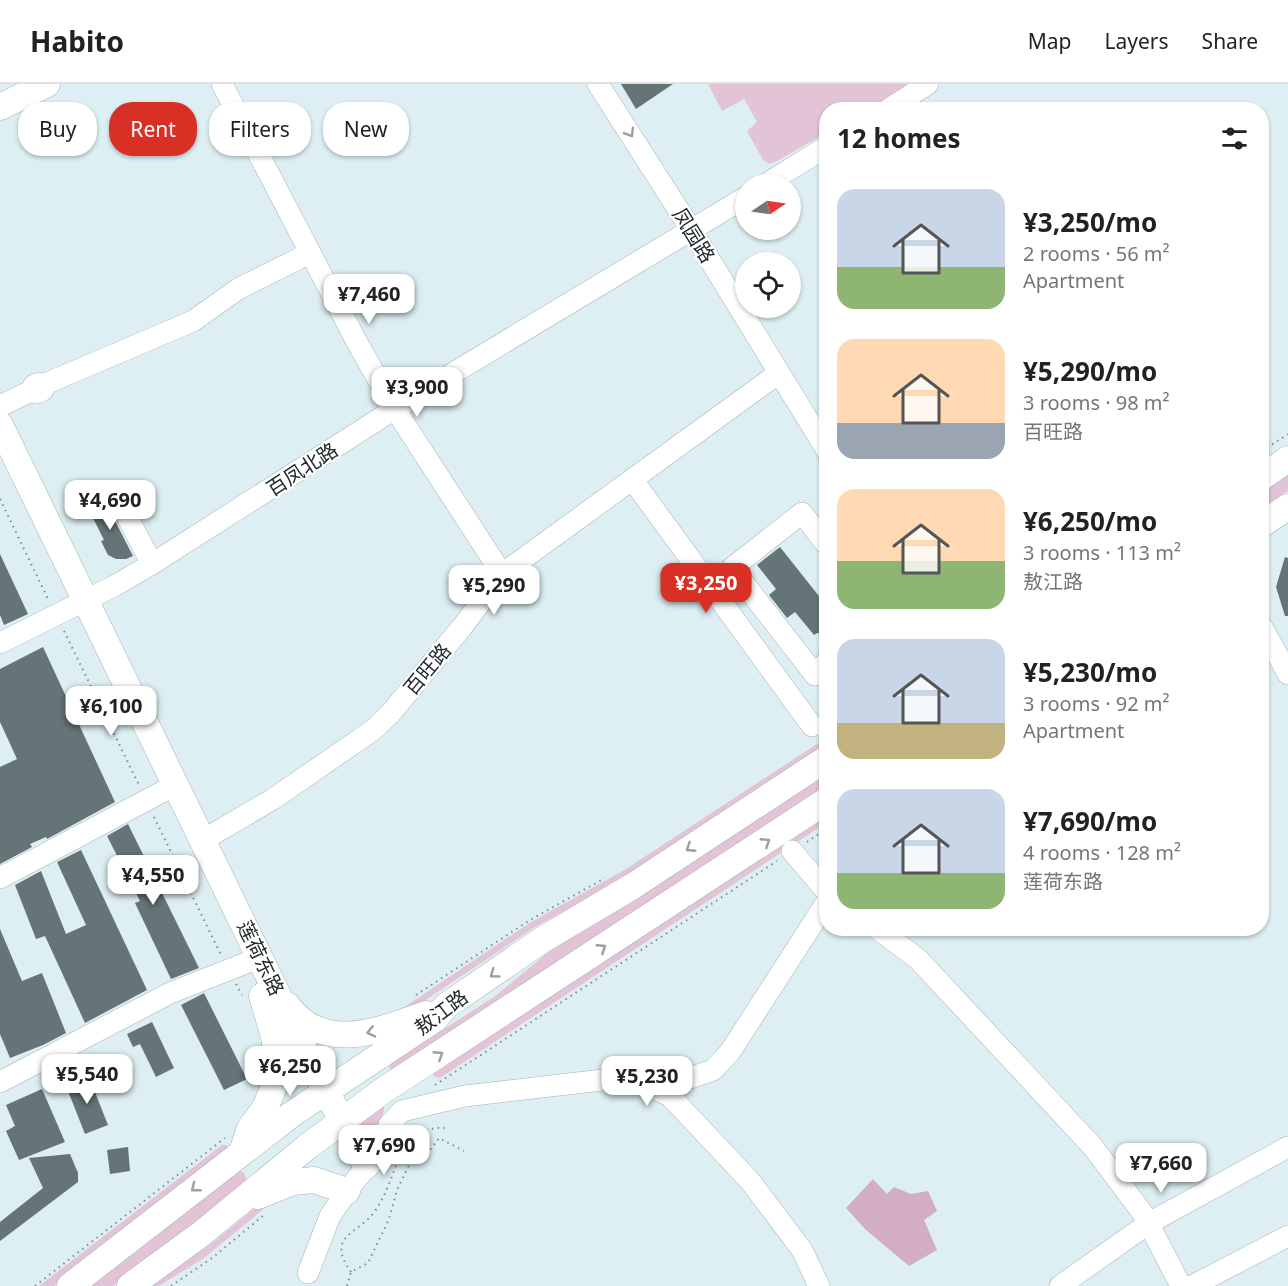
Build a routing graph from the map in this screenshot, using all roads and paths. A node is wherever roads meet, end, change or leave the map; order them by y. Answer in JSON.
{"nodes":[{"id":1,"x":47,"y":84,"type":"edge"},
{"id":2,"x":222,"y":84,"type":"edge"},
{"id":3,"x":598,"y":84,"type":"edge"},
{"id":4,"x":928,"y":84,"type":"edge"},
{"id":5,"x":900,"y":102,"type":"edge"},
{"id":6,"x":0,"y":107,"type":"edge"},
{"id":7,"x":819,"y":151,"type":"edge"},
{"id":8,"x":782,"y":174,"type":"edge"},
{"id":9,"x":735,"y":204,"type":"edge"},
{"id":10,"x":692,"y":231,"type":"junction"},
{"id":11,"x":310,"y":253,"type":"junction"},
{"id":12,"x":779,"y":373,"type":"junction"},
{"id":13,"x":0,"y":406,"type":"edge"},
{"id":14,"x":395,"y":409,"type":"junction"},
{"id":15,"x":0,"y":425,"type":"edge"},
{"id":16,"x":1288,"y":434,"type":"edge"},
{"id":17,"x":819,"y":438,"type":"edge"},
{"id":18,"x":1269,"y":446,"type":"edge"},
{"id":19,"x":0,"y":459,"type":"edge"},
{"id":20,"x":1288,"y":459,"type":"edge"},
{"id":21,"x":1269,"y":472,"type":"edge"},
{"id":22,"x":632,"y":479,"type":"junction"},
{"id":23,"x":0,"y":499,"type":"edge"},
{"id":24,"x":121,"y":505,"type":"dead end"},
{"id":25,"x":1288,"y":507,"type":"edge"},
{"id":26,"x":1269,"y":519,"type":"edge"},
{"id":27,"x":819,"y":535,"type":"edge"},
{"id":28,"x":152,"y":564,"type":"junction"},
{"id":29,"x":502,"y":574,"type":"junction"},
{"id":30,"x":71,"y":607,"type":"junction"},
{"id":31,"x":771,"y":618,"type":"junction"},
{"id":32,"x":747,"y":637,"type":"junction"},
{"id":33,"x":1269,"y":640,"type":"edge"},
{"id":34,"x":0,"y":643,"type":"edge"},
{"id":35,"x":819,"y":670,"type":"edge"},
{"id":36,"x":1288,"y":674,"type":"edge"},
{"id":37,"x":812,"y":726,"type":"dead end"},
{"id":38,"x":819,"y":764,"type":"edge"},
{"id":39,"x":154,"y":796,"type":"junction"},
{"id":40,"x":819,"y":806,"type":"edge"},
{"id":41,"x":819,"y":834,"type":"edge"},
{"id":42,"x":203,"y":840,"type":"junction"},
{"id":43,"x":792,"y":851,"type":"junction"},
{"id":44,"x":611,"y":875,"type":"dead end"},
{"id":45,"x":0,"y":878,"type":"edge"},
{"id":46,"x":819,"y":883,"type":"edge"},
{"id":47,"x":819,"y":914,"type":"edge"},
{"id":48,"x":887,"y":936,"type":"edge"},
{"id":49,"x":237,"y":967,"type":"junction"},
{"id":50,"x":260,"y":994,"type":"junction"},
{"id":51,"x":408,"y":1001,"type":"dead end"},
{"id":52,"x":446,"y":1006,"type":"junction"},
{"id":53,"x":628,"y":1077,"type":"junction"},
{"id":54,"x":0,"y":1082,"type":"edge"},
{"id":55,"x":432,"y":1087,"type":"dead end"},
{"id":56,"x":320,"y":1095,"type":"junction"},
{"id":57,"x":336,"y":1125,"type":"junction"},
{"id":58,"x":445,"y":1128,"type":"dead end"},
{"id":59,"x":235,"y":1144,"type":"junction"},
{"id":60,"x":464,"y":1150,"type":"dead end"},
{"id":61,"x":1287,"y":1151,"type":"edge"},
{"id":62,"x":400,"y":1153,"type":"junction"},
{"id":63,"x":412,"y":1159,"type":"junction"},
{"id":64,"x":356,"y":1179,"type":"junction"},
{"id":65,"x":262,"y":1183,"type":"junction"},
{"id":66,"x":233,"y":1208,"type":"junction"},
{"id":67,"x":266,"y":1213,"type":"dead end"},
{"id":68,"x":1149,"y":1223,"type":"junction"},
{"id":69,"x":1288,"y":1236,"type":"edge"},
{"id":70,"x":351,"y":1272,"type":"junction"},
{"id":71,"x":308,"y":1273,"type":"dead end"},
{"id":72,"x":35,"y":1286,"type":"edge"},
{"id":73,"x":70,"y":1286,"type":"edge"},
{"id":74,"x":130,"y":1286,"type":"edge"},
{"id":75,"x":171,"y":1286,"type":"edge"},
{"id":76,"x":347,"y":1286,"type":"edge"},
{"id":77,"x":819,"y":1286,"type":"edge"},
{"id":78,"x":1060,"y":1286,"type":"edge"},
{"id":79,"x":1181,"y":1286,"type":"edge"},
{"id":80,"x":1192,"y":1286,"type":"edge"}],
"edges":[{"from":1,"to":6,"type":"main road"},
{"from":2,"to":11,"type":"street"},
{"from":3,"to":10,"type":"street","name":"凤园路","one_way":true},
{"from":4,"to":5,"type":"street"},
{"from":7,"to":8,"type":"street"},
{"from":9,"to":10,"type":"street","name":"百凤北路"},
{"from":10,"to":12,"type":"street","name":"凤园路"},
{"from":10,"to":14,"type":"street","name":"百凤北路"},
{"from":11,"to":13,"type":"street"},
{"from":11,"to":14,"type":"street"},
{"from":12,"to":17,"type":"street","name":"凤园路"},
{"from":12,"to":22,"type":"street","name":"百旺路"},
{"from":14,"to":28,"type":"street","name":"百凤北路"},
{"from":14,"to":29,"type":"street"},
{"from":15,"to":30,"type":"main road","name":"莲荷东路"},
{"from":16,"to":18,"type":"path"},
{"from":19,"to":30,"type":"main road","name":"莲荷东路"},
{"from":20,"to":21,"type":"main road"},
{"from":22,"to":29,"type":"street","name":"百旺路"},
{"from":22,"to":32,"type":"street"},
{"from":23,"to":30,"type":"path"},
{"from":24,"to":28,"type":"street"},
{"from":25,"to":26,"type":"main road"},
{"from":27,"to":31,"type":"street"},
{"from":28,"to":30,"type":"street","name":"百凤北路"},
{"from":29,"to":42,"type":"street","name":"百旺路"},
{"from":30,"to":34,"type":"street","name":"百凤北路"},
{"from":30,"to":39,"type":"main road","name":"莲荷东路"},
{"from":30,"to":39,"type":"path"},
{"from":30,"to":42,"type":"main road","name":"莲荷东路"},
{"from":31,"to":32,"type":"street"},
{"from":31,"to":35,"type":"street"},
{"from":32,"to":37,"type":"street"},
{"from":33,"to":36,"type":"street"},
{"from":38,"to":52,"type":"main road","name":"敖江路","one_way":true},
{"from":39,"to":45,"type":"street"},
{"from":39,"to":49,"type":"main road","name":"莲荷东路"},
{"from":39,"to":49,"type":"path"},
{"from":57,"to":40,"type":"main road","name":"敖江路","one_way":true},
{"from":41,"to":43,"type":"path"},
{"from":42,"to":50,"type":"main road","name":"莲荷东路"},
{"from":43,"to":46,"type":"street"},
{"from":43,"to":55,"type":"path"},
{"from":44,"to":51,"type":"path"},
{"from":47,"to":53,"type":"street"},
{"from":48,"to":68,"type":"street"},
{"from":49,"to":50,"type":"main road","name":"莲荷东路"},
{"from":49,"to":50,"type":"path"},
{"from":49,"to":54,"type":"street"},
{"from":52,"to":50,"type":"main road","one_way":true},
{"from":50,"to":56,"type":"main road","name":"莲荷东路"},
{"from":50,"to":59,"type":"main road"},
{"from":52,"to":56,"type":"main road","name":"敖江路"},
{"from":53,"to":64,"type":"street"},
{"from":53,"to":77,"type":"street"},
{"from":56,"to":57,"type":"main road","name":"莲荷东路"},
{"from":56,"to":59,"type":"main road","name":"敖江路"},
{"from":57,"to":64,"type":"main road","name":"莲荷东路"},
{"from":57,"to":65,"type":"main road","name":"敖江路"},
{"from":58,"to":62,"type":"path"},
{"from":59,"to":65,"type":"main road"},
{"from":59,"to":72,"type":"path"},
{"from":59,"to":73,"type":"main road","name":"敖江路","one_way":true},
{"from":60,"to":63,"type":"path"},
{"from":61,"to":68,"type":"street"},
{"from":62,"to":63,"type":"path"},
{"from":62,"to":70,"type":"path"},
{"from":63,"to":70,"type":"path"},
{"from":64,"to":66,"type":"main road"},
{"from":64,"to":71,"type":"street"},
{"from":65,"to":66,"type":"main road","name":"敖江路"},
{"from":66,"to":74,"type":"main road","name":"敖江路"},
{"from":67,"to":75,"type":"path"},
{"from":68,"to":78,"type":"street"},
{"from":68,"to":79,"type":"street"},
{"from":69,"to":80,"type":"street"},
{"from":70,"to":76,"type":"path"}]}
